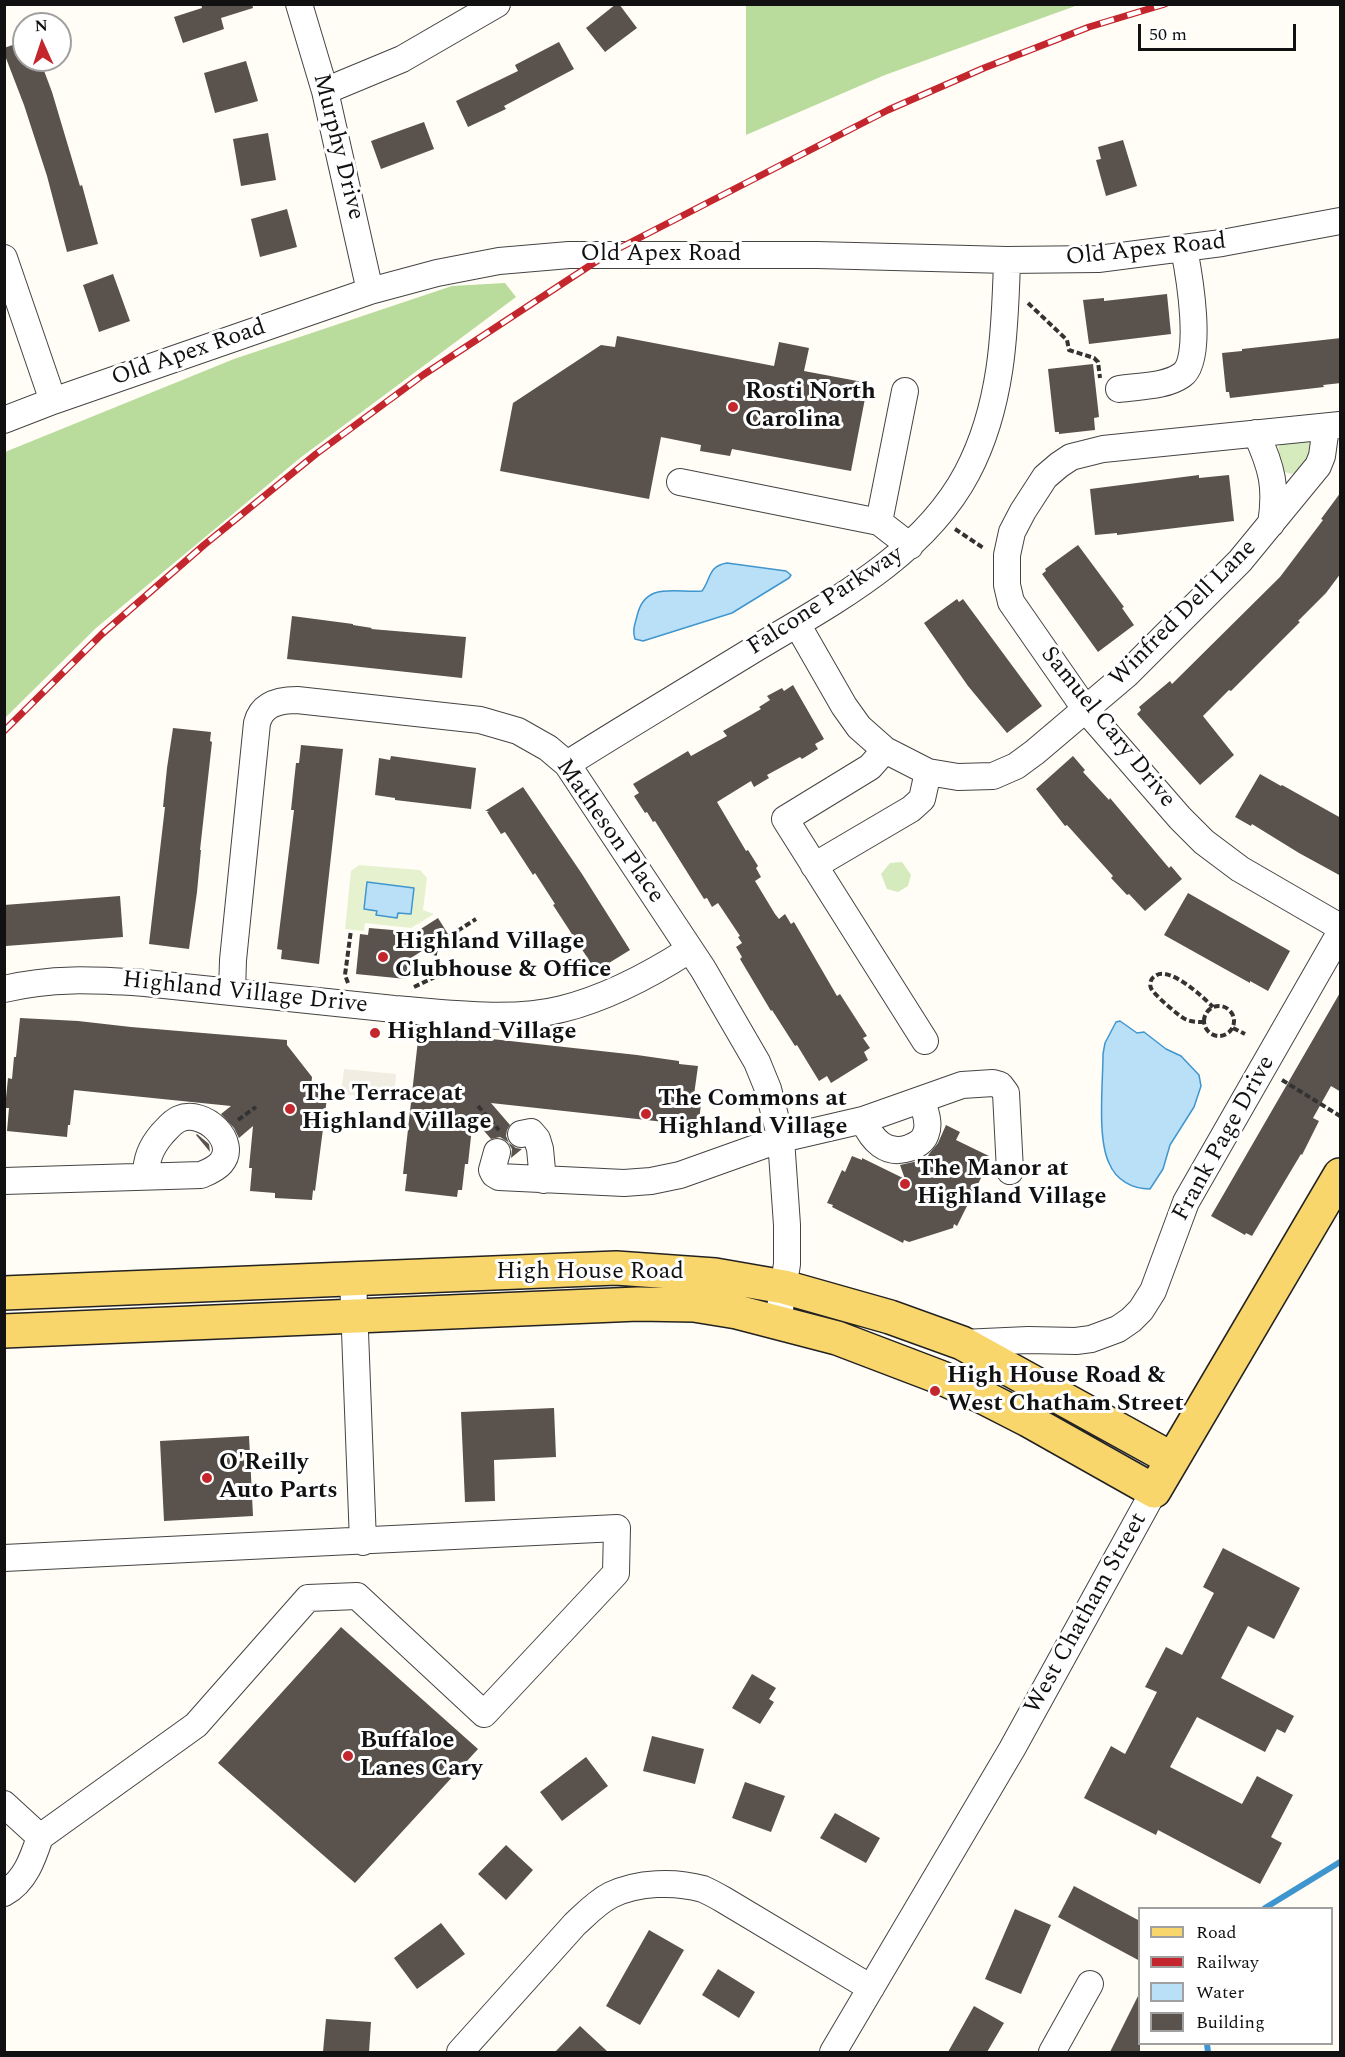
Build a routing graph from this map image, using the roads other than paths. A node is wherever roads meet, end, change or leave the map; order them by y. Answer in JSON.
{"nodes":[{"id":1,"x":299,"y":4,"type":"edge"},
{"id":2,"x":497,"y":4,"type":"edge"},
{"id":3,"x":325,"y":91,"type":"junction"},
{"id":4,"x":1341,"y":221,"type":"edge"},
{"id":5,"x":1184,"y":249,"type":"junction"},
{"id":6,"x":4,"y":258,"type":"edge"},
{"id":7,"x":1007,"y":260,"type":"junction"},
{"id":8,"x":370,"y":291,"type":"junction"},
{"id":9,"x":1119,"y":389,"type":"road end"},
{"id":10,"x":905,"y":391,"type":"dead end"},
{"id":11,"x":53,"y":401,"type":"junction"},
{"id":12,"x":4,"y":420,"type":"edge"},
{"id":13,"x":1333,"y":426,"type":"edge"},
{"id":14,"x":1256,"y":433,"type":"junction"},
{"id":15,"x":680,"y":482,"type":"dead end"},
{"id":16,"x":879,"y":522,"type":"junction"},
{"id":17,"x":1271,"y":524,"type":"junction"},
{"id":18,"x":910,"y":546,"type":"junction"},
{"id":19,"x":797,"y":624,"type":"junction"},
{"id":20,"x":1086,"y":710,"type":"junction"},
{"id":21,"x":885,"y":750,"type":"junction"},
{"id":22,"x":567,"y":764,"type":"junction"},
{"id":23,"x":928,"y":772,"type":"junction"},
{"id":24,"x":814,"y":866,"type":"junction"},
{"id":25,"x":1341,"y":927,"type":"edge"},
{"id":26,"x":1341,"y":933,"type":"edge"},
{"id":27,"x":689,"y":950,"type":"junction"},
{"id":28,"x":4,"y":989,"type":"edge"},
{"id":29,"x":232,"y":992,"type":"junction"},
{"id":30,"x":925,"y":1041,"type":"dead end"},
{"id":31,"x":922,"y":1101,"type":"junction"},
{"id":32,"x":863,"y":1120,"type":"junction"},
{"id":33,"x":781,"y":1139,"type":"junction"},
{"id":34,"x":1010,"y":1171,"type":"dead end"},
{"id":35,"x":1341,"y":1174,"type":"edge"},
{"id":36,"x":146,"y":1176,"type":"dead end"},
{"id":37,"x":543,"y":1180,"type":"junction"},
{"id":38,"x":4,"y":1181,"type":"edge"},
{"id":39,"x":353,"y":1279,"type":"junction"},
{"id":40,"x":784,"y":1287,"type":"junction"},
{"id":41,"x":4,"y":1293,"type":"edge"},
{"id":42,"x":355,"y":1317,"type":"junction"},
{"id":43,"x":778,"y":1322,"type":"junction"},
{"id":44,"x":4,"y":1331,"type":"edge"},
{"id":45,"x":962,"y":1343,"type":"junction"},
{"id":46,"x":1172,"y":1459,"type":"junction"},
{"id":47,"x":1154,"y":1491,"type":"junction"},
{"id":48,"x":363,"y":1542,"type":"junction"},
{"id":49,"x":4,"y":1558,"type":"edge"},
{"id":50,"x":4,"y":1804,"type":"edge"},
{"id":51,"x":40,"y":1837,"type":"junction"},
{"id":52,"x":4,"y":1893,"type":"edge"},
{"id":53,"x":1090,"y":1984,"type":"dead end"},
{"id":54,"x":871,"y":1988,"type":"junction"},
{"id":55,"x":460,"y":2052,"type":"edge"},
{"id":56,"x":833,"y":2052,"type":"edge"},
{"id":57,"x":1052,"y":2052,"type":"edge"}],
"edges":[{"from":1,"to":3,"type":"street","name":"Murphy Drive"},
{"from":2,"to":3,"type":"street"},
{"from":3,"to":8,"type":"street","name":"Murphy Drive"},
{"from":4,"to":5,"type":"street","name":"Old Apex Road"},
{"from":5,"to":7,"type":"street","name":"Old Apex Road"},
{"from":5,"to":9,"type":"street"},
{"from":6,"to":11,"type":"street"},
{"from":7,"to":8,"type":"street","name":"Old Apex Road"},
{"from":7,"to":18,"type":"street","name":"Falcone Parkway"},
{"from":8,"to":11,"type":"street","name":"Old Apex Road"},
{"from":10,"to":16,"type":"street"},
{"from":11,"to":12,"type":"street","name":"Old Apex Road"},
{"from":13,"to":14,"type":"street","name":"Samuel Cary Drive"},
{"from":13,"to":17,"type":"street","name":"Winfred Dell Lane"},
{"from":14,"to":17,"type":"street","name":"Winfred Dell Lane"},
{"from":14,"to":20,"type":"street","name":"Samuel Cary Drive"},
{"from":15,"to":16,"type":"street"},
{"from":16,"to":18,"type":"street"},
{"from":17,"to":20,"type":"street","name":"Winfred Dell Lane"},
{"from":18,"to":19,"type":"street","name":"Falcone Parkway"},
{"from":19,"to":21,"type":"street","name":"Winfred Dell Lane"},
{"from":19,"to":22,"type":"street","name":"Falcone Parkway"},
{"from":20,"to":23,"type":"street","name":"Winfred Dell Lane"},
{"from":20,"to":25,"type":"street","name":"Samuel Cary Drive"},
{"from":21,"to":23,"type":"street","name":"Winfred Dell Lane"},
{"from":21,"to":24,"type":"street"},
{"from":22,"to":27,"type":"street","name":"Matheson Place"},
{"from":22,"to":29,"type":"street","name":"Matheson Place"},
{"from":23,"to":24,"type":"street"},
{"from":24,"to":30,"type":"street"},
{"from":26,"to":45,"type":"street","name":"Frank Page Drive"},
{"from":27,"to":29,"type":"street","name":"Highland Village Drive"},
{"from":27,"to":33,"type":"street","name":"Matheson Place"},
{"from":28,"to":29,"type":"street","name":"Highland Village Drive"},
{"from":31,"to":32,"type":"street"},
{"from":31,"to":32,"type":"street"},
{"from":31,"to":34,"type":"street"},
{"from":32,"to":33,"type":"street"},
{"from":33,"to":37,"type":"street"},
{"from":33,"to":40,"type":"street","name":"Matheson Place"},
{"from":35,"to":46,"type":"main road","name":"West Chatham Street"},
{"from":36,"to":38,"type":"street"},
{"from":37,"to":37,"type":"street"},
{"from":39,"to":40,"type":"main road","name":"High House Road"},
{"from":39,"to":41,"type":"main road","name":"High House Road"},
{"from":39,"to":42,"type":"street"},
{"from":40,"to":43,"type":"street","name":"Matheson Place"},
{"from":40,"to":45,"type":"main road","name":"High House Road"},
{"from":42,"to":43,"type":"main road","name":"High House Road"},
{"from":42,"to":44,"type":"main road","name":"High House Road"},
{"from":42,"to":48,"type":"street"},
{"from":43,"to":47,"type":"main road","name":"High House Road"},
{"from":45,"to":46,"type":"main road","name":"High House Road"},
{"from":46,"to":47,"type":"main road","name":"West Chatham Street"},
{"from":47,"to":54,"type":"street","name":"West Chatham Street"},
{"from":48,"to":49,"type":"street"},
{"from":48,"to":51,"type":"street"},
{"from":50,"to":51,"type":"street"},
{"from":51,"to":52,"type":"street"},
{"from":53,"to":57,"type":"street"},
{"from":54,"to":55,"type":"street"},
{"from":54,"to":56,"type":"street","name":"West Chatham Street"}]}
